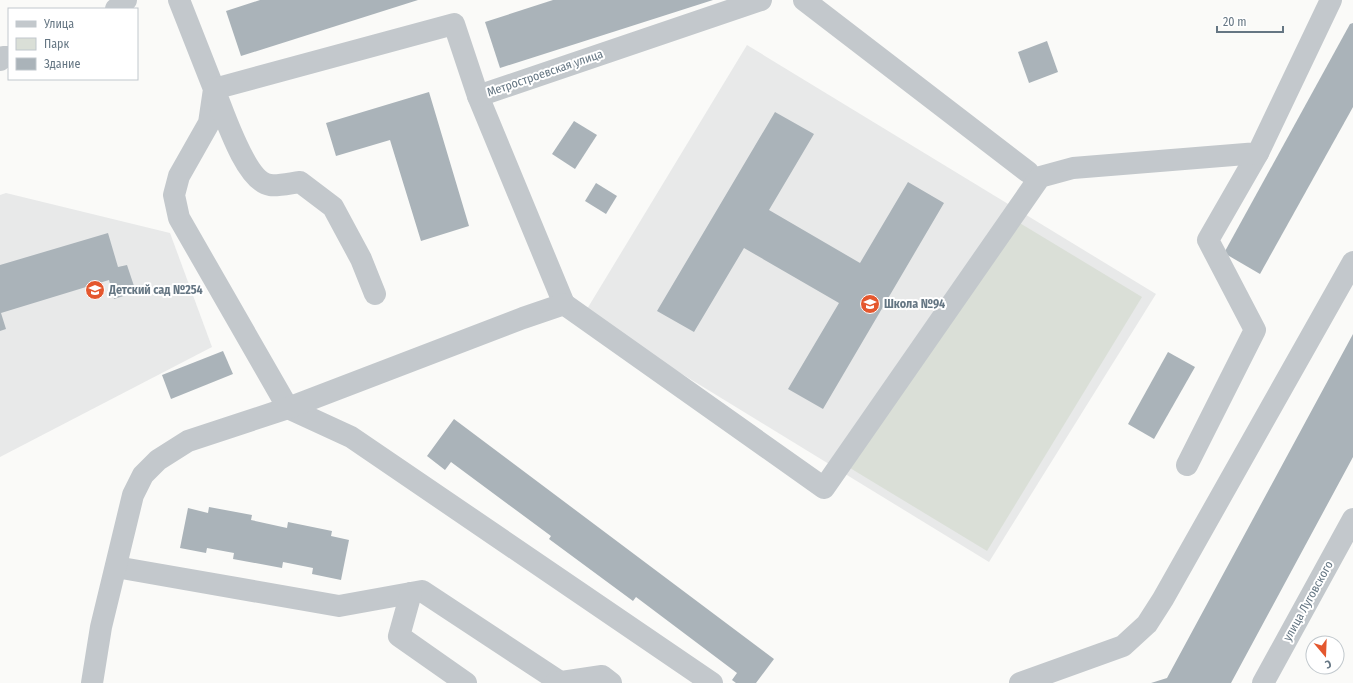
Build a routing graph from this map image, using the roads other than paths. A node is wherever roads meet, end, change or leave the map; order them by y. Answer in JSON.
{"nodes":[{"id":1,"x":126,"y":0,"type":"edge"},
{"id":2,"x":179,"y":0,"type":"edge"},
{"id":3,"x":761,"y":0,"type":"edge"},
{"id":4,"x":804,"y":0,"type":"edge"},
{"id":5,"x":1331,"y":0,"type":"edge"},
{"id":6,"x":117,"y":8,"type":"edge"},
{"id":7,"x":214,"y":89,"type":"junction"},
{"id":8,"x":478,"y":96,"type":"junction"},
{"id":9,"x":1258,"y":153,"type":"junction"},
{"id":10,"x":1028,"y":172,"type":"dead end"},
{"id":11,"x":1353,"y":262,"type":"edge"},
{"id":12,"x":375,"y":294,"type":"dead end"},
{"id":13,"x":564,"y":304,"type":"junction"},
{"id":14,"x":288,"y":408,"type":"junction"},
{"id":15,"x":1187,"y":465,"type":"dead end"},
{"id":16,"x":1353,"y":519,"type":"edge"},
{"id":17,"x":116,"y":566,"type":"junction"},
{"id":18,"x":411,"y":593,"type":"junction"},
{"id":19,"x":92,"y":683,"type":"edge"},
{"id":20,"x":466,"y":683,"type":"edge"},
{"id":21,"x":557,"y":683,"type":"edge"},
{"id":22,"x":611,"y":683,"type":"edge"},
{"id":23,"x":712,"y":683,"type":"edge"},
{"id":24,"x":1020,"y":683,"type":"edge"},
{"id":25,"x":1264,"y":683,"type":"edge"}],
"edges":[{"from":1,"to":6,"type":"street"},
{"from":2,"to":7,"type":"street"},
{"from":3,"to":8,"type":"street","name":"Метростроевская улица"},
{"from":4,"to":10,"type":"street"},
{"from":5,"to":9,"type":"street"},
{"from":7,"to":8,"type":"street","name":"Метростроевская улица"},
{"from":7,"to":12,"type":"street"},
{"from":7,"to":14,"type":"street"},
{"from":8,"to":13,"type":"street"},
{"from":9,"to":13,"type":"street"},
{"from":9,"to":15,"type":"street"},
{"from":11,"to":24,"type":"street"},
{"from":13,"to":14,"type":"street"},
{"from":14,"to":17,"type":"street"},
{"from":14,"to":23,"type":"street"},
{"from":16,"to":25,"type":"street","name":"улица Луговского"},
{"from":17,"to":18,"type":"street"},
{"from":17,"to":19,"type":"street"},
{"from":18,"to":20,"type":"street"},
{"from":18,"to":21,"type":"street"},
{"from":21,"to":22,"type":"street"}]}
